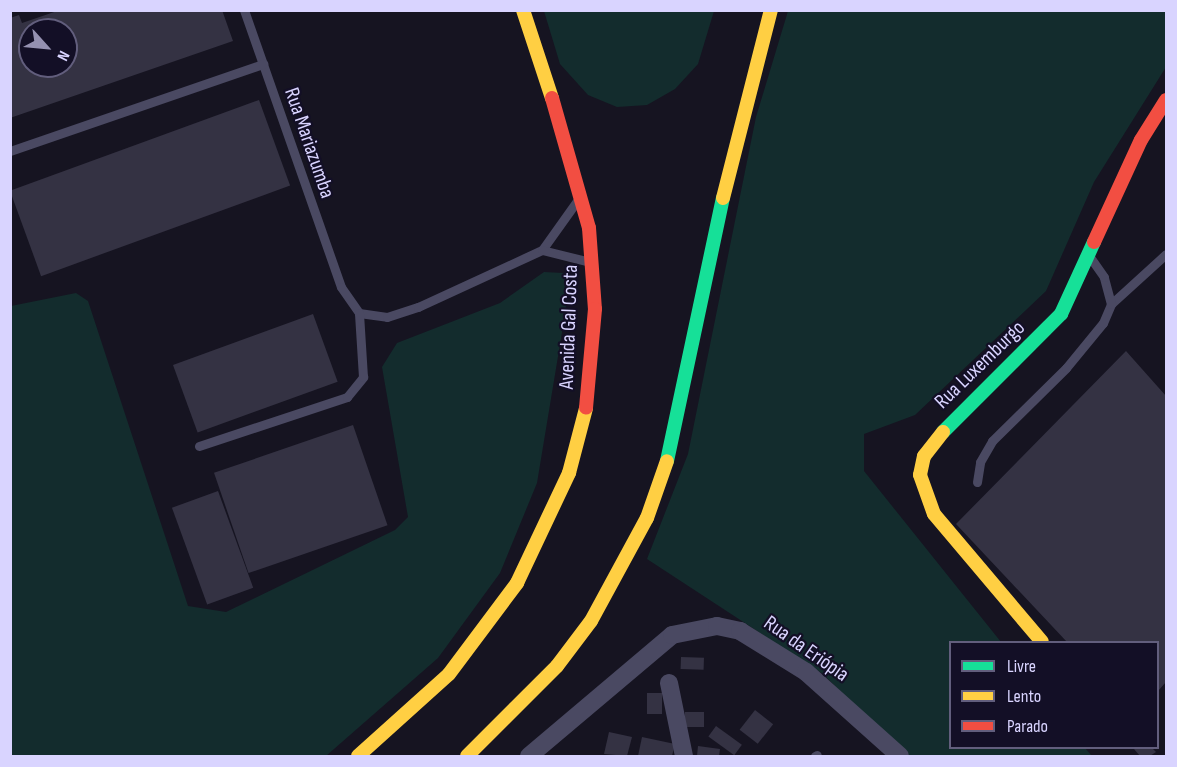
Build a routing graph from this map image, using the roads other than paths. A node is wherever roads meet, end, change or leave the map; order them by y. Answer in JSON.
{"nodes":[{"id":1,"x":244,"y":10,"type":"edge"},
{"id":2,"x":523,"y":10,"type":"edge"},
{"id":3,"x":771,"y":10,"type":"edge"},
{"id":4,"x":263,"y":64,"type":"junction"},
{"id":5,"x":1167,"y":100,"type":"edge"},
{"id":6,"x":10,"y":151,"type":"edge"},
{"id":7,"x":581,"y":194,"type":"junction"},
{"id":8,"x":542,"y":250,"type":"junction"},
{"id":9,"x":1167,"y":254,"type":"edge"},
{"id":10,"x":1090,"y":258,"type":"junction"},
{"id":11,"x":593,"y":262,"type":"junction"},
{"id":12,"x":1112,"y":304,"type":"junction"},
{"id":13,"x":359,"y":313,"type":"junction"},
{"id":14,"x":200,"y":446,"type":"dead end"},
{"id":15,"x":977,"y":482,"type":"dead end"},
{"id":16,"x":1041,"y":641,"type":"edge"},
{"id":17,"x":669,"y":682,"type":"dead end"},
{"id":18,"x":358,"y":756,"type":"edge"},
{"id":19,"x":467,"y":756,"type":"edge"},
{"id":20,"x":529,"y":756,"type":"edge"},
{"id":21,"x":684,"y":756,"type":"edge"},
{"id":22,"x":900,"y":756,"type":"edge"}],
"edges":[{"from":1,"to":4,"type":"lane","name":"Rua Mariazumba"},
{"from":2,"to":7,"type":"main road","name":"Avenida Gal Costa"},
{"from":3,"to":19,"type":"main road"},
{"from":4,"to":6,"type":"lane"},
{"from":4,"to":13,"type":"lane","name":"Rua Mariazumba"},
{"from":5,"to":10,"type":"main road","name":"Rua Luxemburgo"},
{"from":7,"to":8,"type":"lane"},
{"from":7,"to":11,"type":"main road","name":"Avenida Gal Costa"},
{"from":8,"to":11,"type":"lane"},
{"from":8,"to":13,"type":"lane"},
{"from":9,"to":12,"type":"lane"},
{"from":10,"to":12,"type":"lane"},
{"from":10,"to":16,"type":"main road","name":"Rua Luxemburgo"},
{"from":11,"to":18,"type":"main road","name":"Avenida Gal Costa"},
{"from":12,"to":15,"type":"lane"},
{"from":13,"to":14,"type":"lane"},
{"from":17,"to":21,"type":"street"},
{"from":20,"to":22,"type":"street","name":"Rua da Eriópia"}]}
